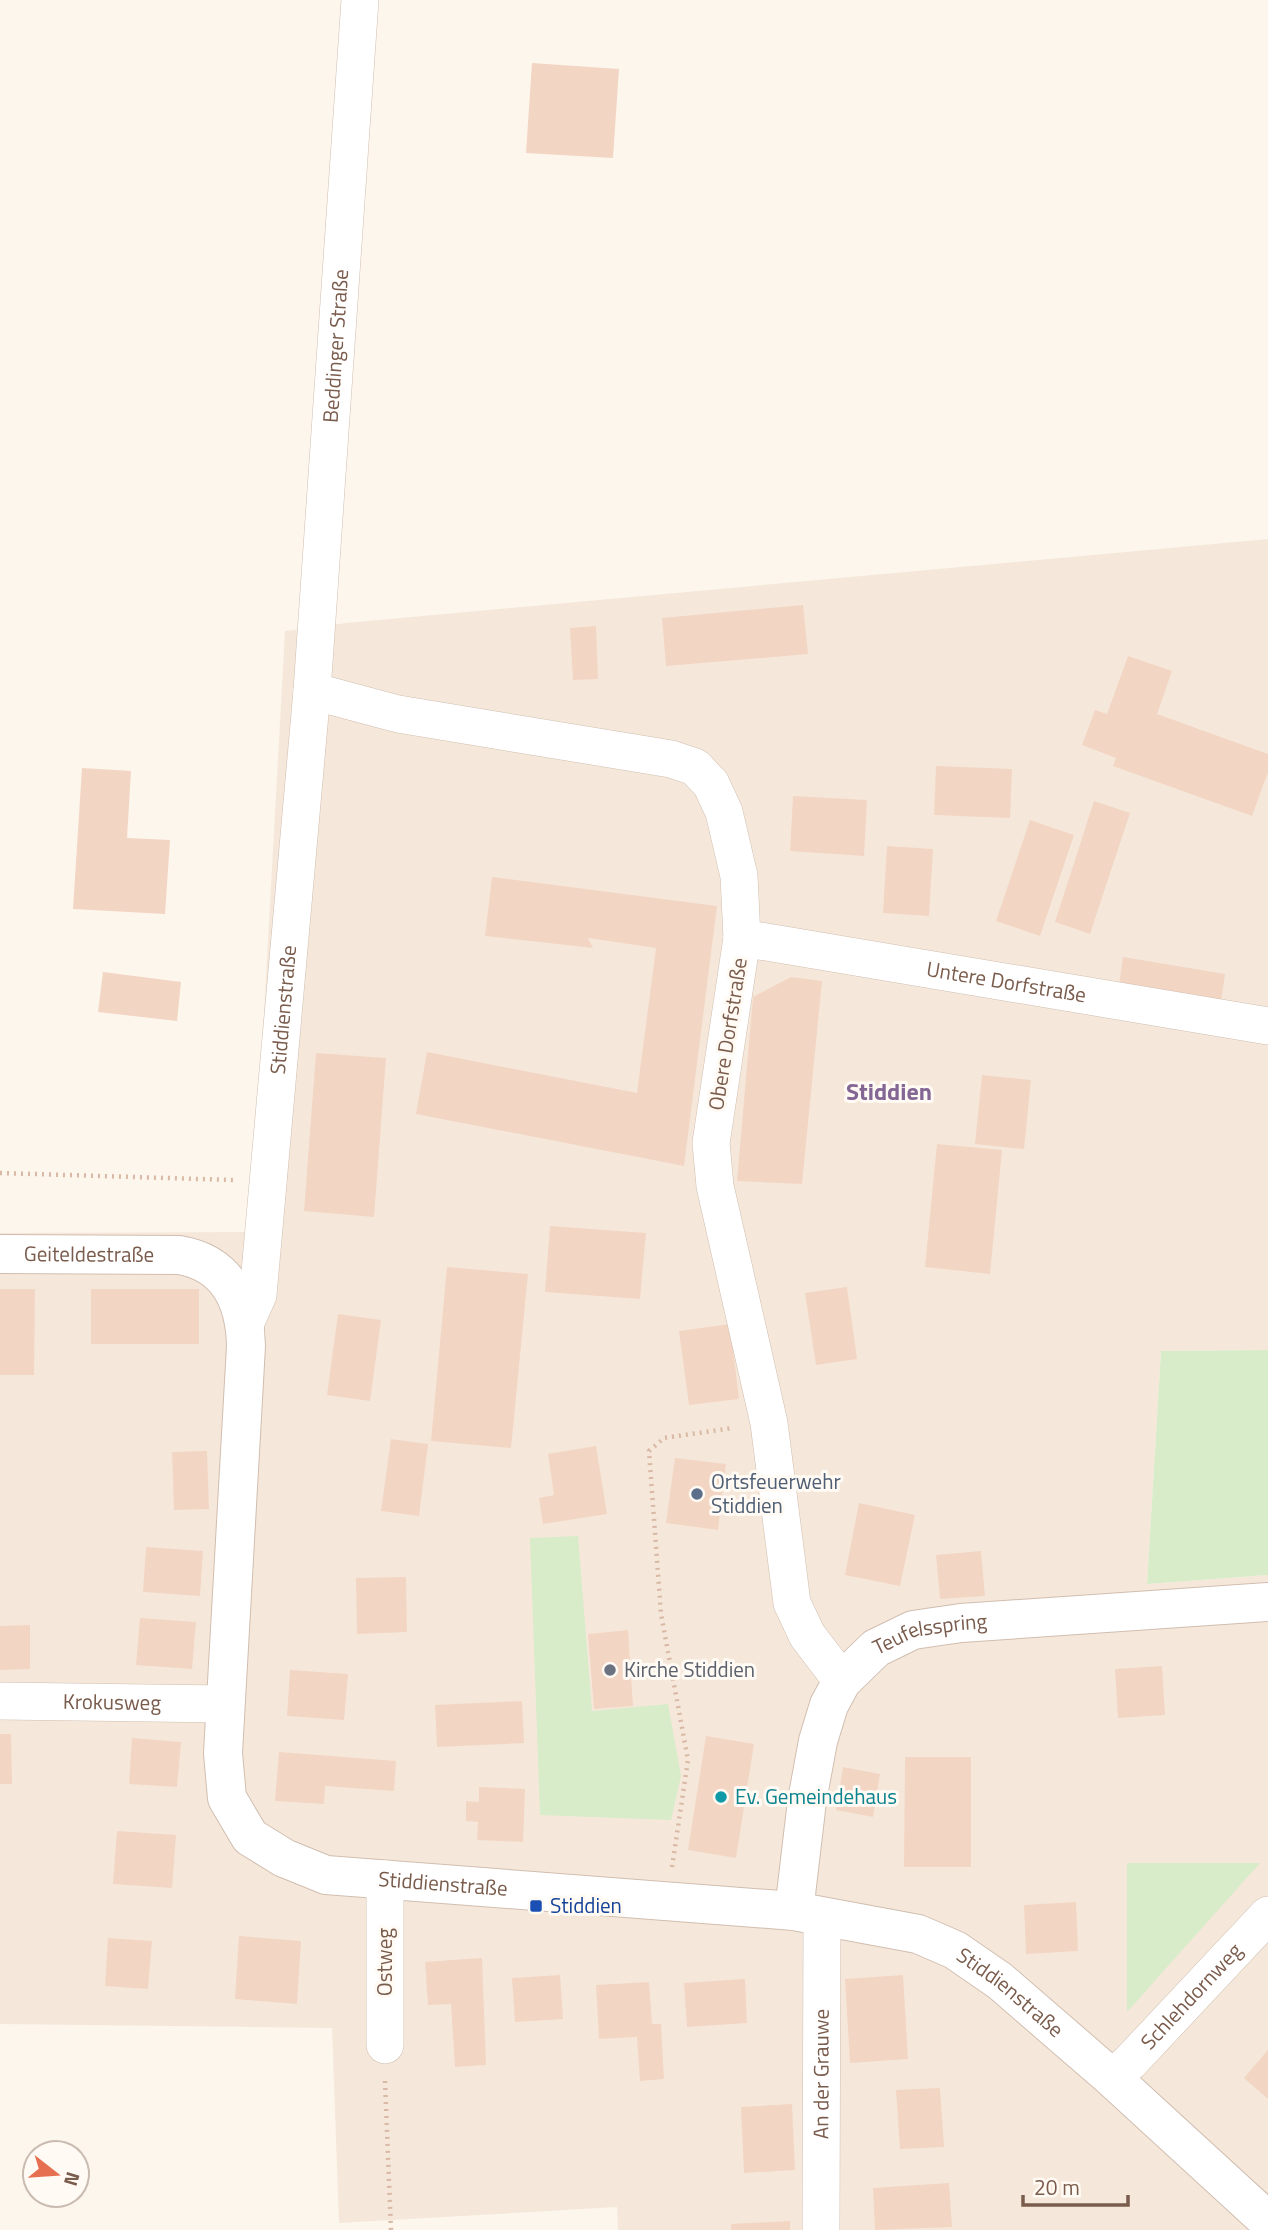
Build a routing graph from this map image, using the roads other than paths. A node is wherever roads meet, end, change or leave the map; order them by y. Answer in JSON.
{"nodes":[{"id":1,"x":360,"y":0,"type":"edge"},
{"id":2,"x":312,"y":691,"type":"junction"},
{"id":3,"x":742,"y":938,"type":"junction"},
{"id":4,"x":1268,"y":1026,"type":"edge"},
{"id":5,"x":0,"y":1254,"type":"edge"},
{"id":6,"x":179,"y":1255,"type":"joint"},
{"id":7,"x":246,"y":1324,"type":"junction"},
{"id":8,"x":1268,"y":1602,"type":"edge"},
{"id":9,"x":842,"y":1681,"type":"junction"},
{"id":10,"x":0,"y":1701,"type":"edge"},
{"id":11,"x":225,"y":1704,"type":"junction"},
{"id":12,"x":384,"y":1879,"type":"junction"},
{"id":13,"x":808,"y":1914,"type":"junction"},
{"id":14,"x":1263,"y":1929,"type":"edge"},
{"id":15,"x":384,"y":2045,"type":"road end"},
{"id":16,"x":1112,"y":2078,"type":"junction"},
{"id":17,"x":1268,"y":2221,"type":"edge"},
{"id":18,"x":821,"y":2230,"type":"edge"}],
"edges":[{"from":1,"to":2,"type":"street","name":"Beddinger Straße"},
{"from":2,"to":3,"type":"street","name":"Obere Dorfstraße"},
{"from":2,"to":7,"type":"street","name":"Stiddienstraße"},
{"from":3,"to":4,"type":"street","name":"Untere Dorfstraße"},
{"from":3,"to":9,"type":"street","name":"Obere Dorfstraße"},
{"from":5,"to":6,"type":"street","name":"Geiteldestraße"},
{"from":6,"to":7,"type":"street","name":"Stiddienstraße"},
{"from":7,"to":11,"type":"street","name":"Stiddienstraße"},
{"from":8,"to":9,"type":"street","name":"Teufelsspring"},
{"from":9,"to":13,"type":"street","name":"Teufelsspring"},
{"from":10,"to":11,"type":"street","name":"Krokusweg"},
{"from":11,"to":12,"type":"street","name":"Stiddienstraße"},
{"from":12,"to":13,"type":"street","name":"Stiddienstraße"},
{"from":12,"to":15,"type":"street","name":"Ostweg"},
{"from":13,"to":16,"type":"street","name":"Stiddienstraße"},
{"from":13,"to":18,"type":"street","name":"An der Grauwe"},
{"from":14,"to":16,"type":"street","name":"Schlehdornweg"},
{"from":16,"to":17,"type":"street","name":"Stiddienstraße"}]}
